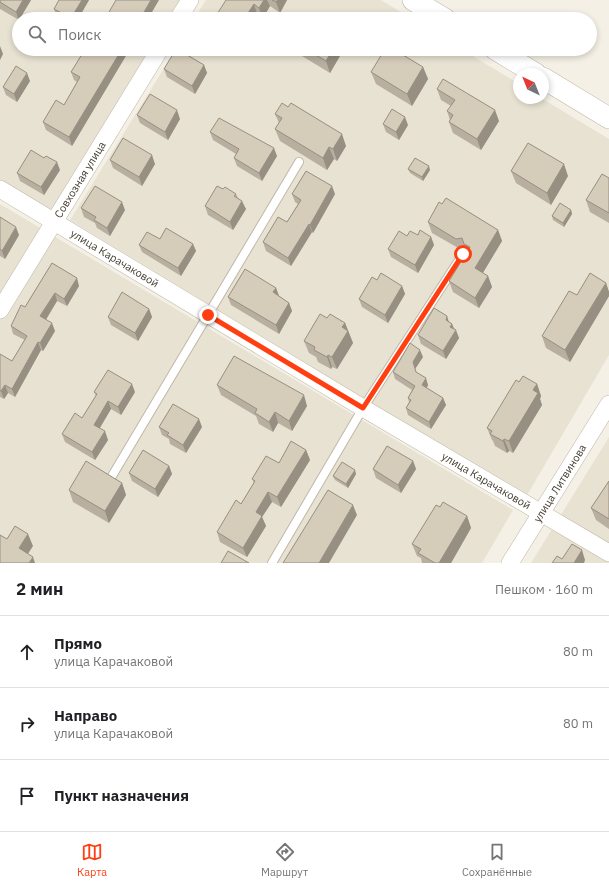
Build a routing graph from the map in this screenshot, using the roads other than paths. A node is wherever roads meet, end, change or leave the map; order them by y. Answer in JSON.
{"nodes":[{"id":1,"x":190,"y":0,"type":"edge"},
{"id":2,"x":413,"y":0,"type":"edge"},
{"id":3,"x":182,"y":12,"type":"edge"},
{"id":4,"x":433,"y":12,"type":"edge"},
{"id":5,"x":156,"y":56,"type":"edge"},
{"id":6,"x":506,"y":56,"type":"edge"},
{"id":7,"x":526,"y":68,"type":"edge"},
{"id":8,"x":549,"y":82,"type":"edge"},
{"id":9,"x":609,"y":118,"type":"edge"},
{"id":10,"x":299,"y":162,"type":"dead end"},
{"id":11,"x":0,"y":189,"type":"edge"},
{"id":12,"x":54,"y":222,"type":"junction"},
{"id":13,"x":463,"y":254,"type":"edge"},
{"id":14,"x":0,"y":310,"type":"edge"},
{"id":15,"x":208,"y":315,"type":"junction"},
{"id":16,"x":609,"y":404,"type":"edge"},
{"id":17,"x":363,"y":408,"type":"junction"},
{"id":18,"x":112,"y":476,"type":"edge"},
{"id":19,"x":541,"y":513,"type":"junction"},
{"id":20,"x":609,"y":553,"type":"edge"},
{"id":21,"x":272,"y":563,"type":"edge"},
{"id":22,"x":510,"y":563,"type":"edge"}],
"edges":[{"from":1,"to":3,"type":"street"},
{"from":2,"to":4,"type":"street"},
{"from":5,"to":12,"type":"street","name":"Совхозная улица"},
{"from":6,"to":7,"type":"street"},
{"from":8,"to":9,"type":"street"},
{"from":10,"to":15,"type":"lane"},
{"from":11,"to":12,"type":"street","name":"улица Карачаковой"},
{"from":12,"to":14,"type":"street","name":"Совхозная улица"},
{"from":12,"to":15,"type":"street","name":"улица Карачаковой"},
{"from":13,"to":17,"type":"lane"},
{"from":15,"to":17,"type":"street","name":"улица Карачаковой"},
{"from":15,"to":18,"type":"lane"},
{"from":16,"to":19,"type":"street","name":"улица Литвинова"},
{"from":17,"to":19,"type":"street","name":"улица Карачаковой"},
{"from":17,"to":21,"type":"lane"},
{"from":19,"to":20,"type":"street","name":"улица Карачаковой"},
{"from":19,"to":22,"type":"street","name":"улица Литвинова"}]}
